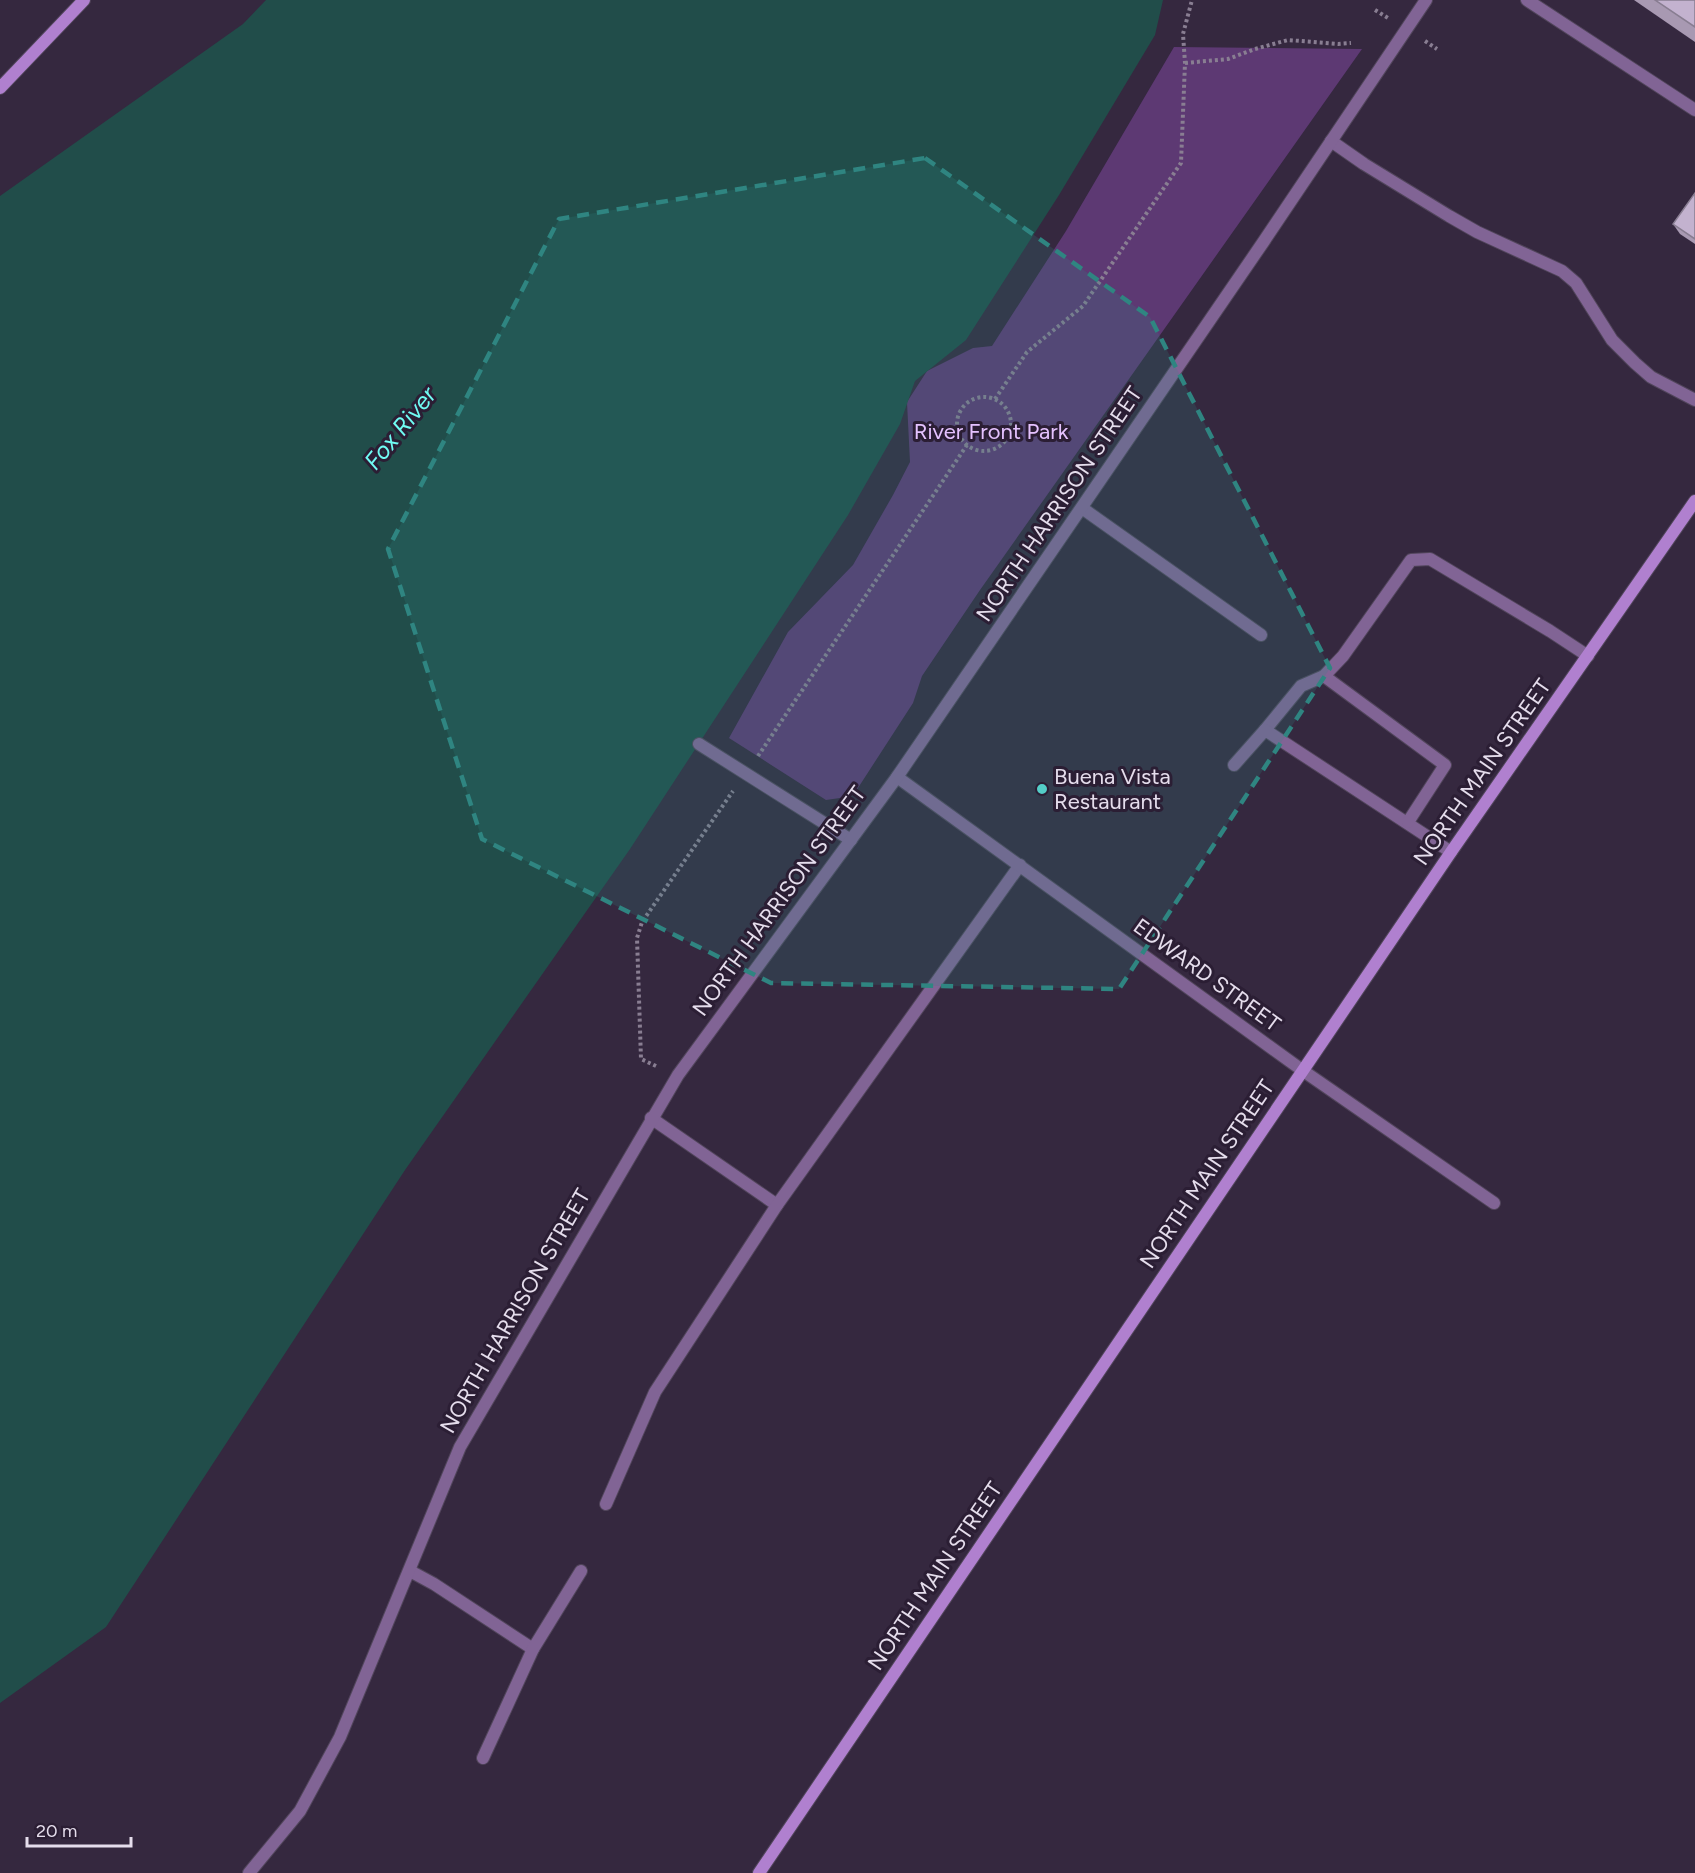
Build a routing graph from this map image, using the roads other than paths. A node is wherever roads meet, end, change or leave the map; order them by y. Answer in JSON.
{"nodes":[{"id":1,"x":84,"y":0,"type":"edge"},
{"id":2,"x":1426,"y":0,"type":"edge"},
{"id":3,"x":1527,"y":0,"type":"edge"},
{"id":4,"x":0,"y":88,"type":"edge"},
{"id":5,"x":1695,"y":111,"type":"edge"},
{"id":6,"x":1331,"y":141,"type":"junction"},
{"id":7,"x":1695,"y":400,"type":"edge"},
{"id":8,"x":1695,"y":501,"type":"edge"},
{"id":9,"x":1082,"y":508,"type":"junction"},
{"id":10,"x":1261,"y":635,"type":"dead end"},
{"id":11,"x":1588,"y":656,"type":"junction"},
{"id":12,"x":1324,"y":676,"type":"junction"},
{"id":13,"x":1265,"y":730,"type":"junction"},
{"id":14,"x":699,"y":744,"type":"dead end"},
{"id":15,"x":1234,"y":765,"type":"dead end"},
{"id":16,"x":897,"y":777,"type":"junction"},
{"id":17,"x":1408,"y":822,"type":"junction"},
{"id":18,"x":851,"y":840,"type":"junction"},
{"id":19,"x":1451,"y":852,"type":"junction"},
{"id":20,"x":1020,"y":866,"type":"junction"},
{"id":21,"x":1302,"y":1070,"type":"junction"},
{"id":22,"x":651,"y":1118,"type":"junction"},
{"id":23,"x":1494,"y":1203,"type":"dead end"},
{"id":24,"x":777,"y":1205,"type":"junction"},
{"id":25,"x":606,"y":1504,"type":"dead end"},
{"id":26,"x":410,"y":1571,"type":"junction"},
{"id":27,"x":581,"y":1571,"type":"dead end"},
{"id":28,"x":533,"y":1649,"type":"junction"},
{"id":29,"x":483,"y":1758,"type":"dead end"},
{"id":30,"x":249,"y":1873,"type":"edge"},
{"id":31,"x":759,"y":1873,"type":"edge"}],
"edges":[{"from":1,"to":4,"type":"street"},
{"from":2,"to":6,"type":"street","name":"NORTH HARRISON STREET"},
{"from":3,"to":5,"type":"street"},
{"from":6,"to":7,"type":"street"},
{"from":6,"to":9,"type":"street","name":"NORTH HARRISON STREET"},
{"from":8,"to":11,"type":"street","name":"NORTH MAIN STREET"},
{"from":9,"to":10,"type":"street"},
{"from":9,"to":16,"type":"street","name":"NORTH HARRISON STREET"},
{"from":11,"to":12,"type":"street"},
{"from":11,"to":19,"type":"street","name":"NORTH MAIN STREET"},
{"from":12,"to":13,"type":"street"},
{"from":12,"to":17,"type":"street"},
{"from":13,"to":15,"type":"street"},
{"from":13,"to":17,"type":"street"},
{"from":14,"to":18,"type":"street"},
{"from":16,"to":18,"type":"street","name":"NORTH HARRISON STREET"},
{"from":16,"to":20,"type":"street","name":"EDWARD STREET"},
{"from":17,"to":19,"type":"street"},
{"from":18,"to":22,"type":"street","name":"NORTH HARRISON STREET"},
{"from":19,"to":21,"type":"street","name":"NORTH MAIN STREET"},
{"from":20,"to":21,"type":"street","name":"EDWARD STREET"},
{"from":20,"to":24,"type":"street"},
{"from":21,"to":23,"type":"street","name":"EDWARD STREET"},
{"from":21,"to":31,"type":"street","name":"NORTH MAIN STREET"},
{"from":22,"to":24,"type":"street"},
{"from":22,"to":26,"type":"street","name":"NORTH HARRISON STREET"},
{"from":24,"to":25,"type":"street"},
{"from":26,"to":28,"type":"street"},
{"from":26,"to":30,"type":"street","name":"NORTH HARRISON STREET"},
{"from":27,"to":28,"type":"street"},
{"from":28,"to":29,"type":"street"}]}
